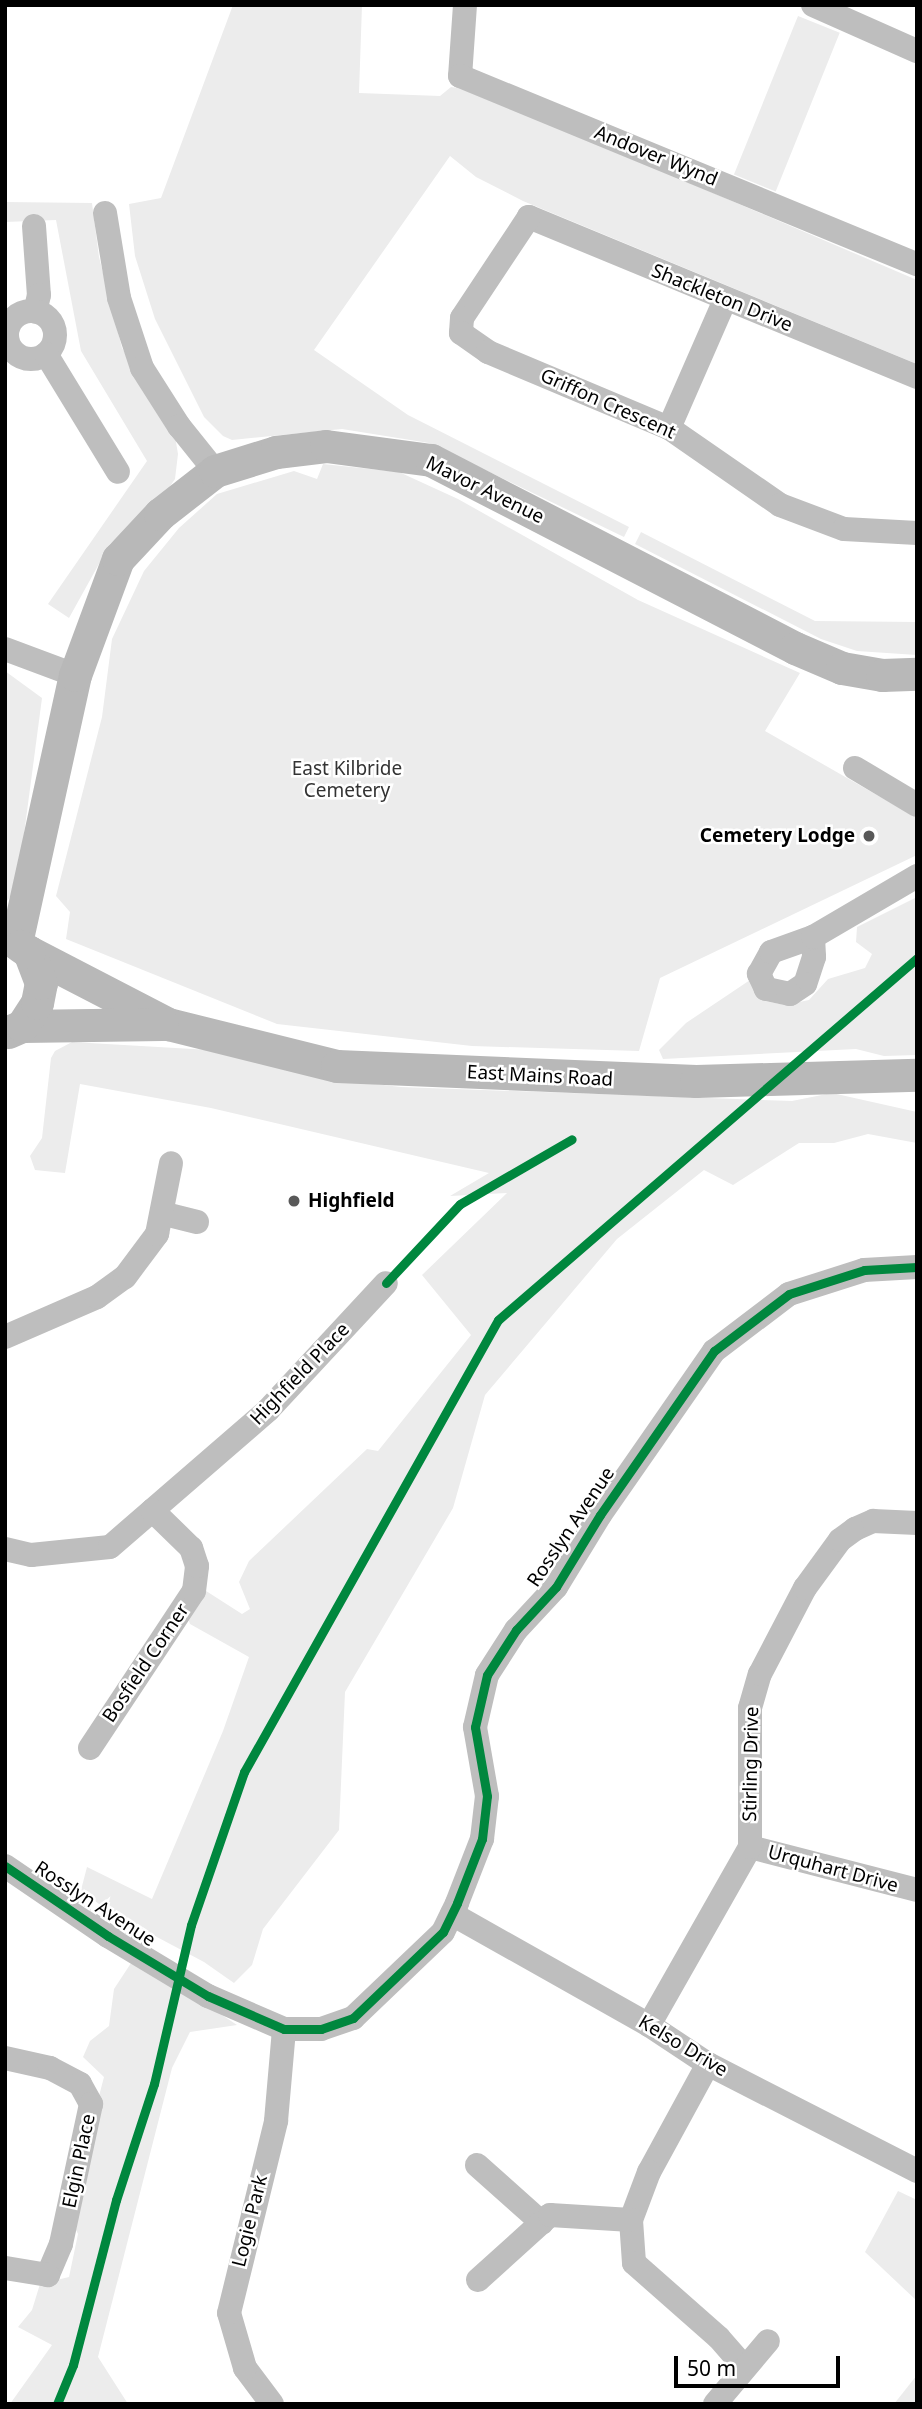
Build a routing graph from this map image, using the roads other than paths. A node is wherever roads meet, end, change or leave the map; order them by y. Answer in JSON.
{"nodes":[{"id":1,"x":465,"y":5,"type":"edge"},
{"id":2,"x":820,"y":7,"type":"edge"},
{"id":3,"x":917,"y":51,"type":"edge"},
{"id":4,"x":105,"y":213,"type":"dead end"},
{"id":5,"x":529,"y":217,"type":"joint"},
{"id":6,"x":34,"y":226,"type":"dead end"},
{"id":7,"x":917,"y":264,"type":"edge"},
{"id":8,"x":725,"y":300,"type":"junction"},
{"id":9,"x":35,"y":312,"type":"junction"},
{"id":10,"x":7,"y":341,"type":"edge"},
{"id":11,"x":46,"y":354,"type":"junction"},
{"id":12,"x":917,"y":377,"type":"edge"},
{"id":13,"x":669,"y":428,"type":"junction"},
{"id":14,"x":215,"y":471,"type":"junction"},
{"id":15,"x":118,"y":472,"type":"dead end"},
{"id":16,"x":917,"y":533,"type":"edge"},
{"id":17,"x":5,"y":649,"type":"edge"},
{"id":18,"x":917,"y":674,"type":"edge"},
{"id":19,"x":75,"y":675,"type":"junction"},
{"id":20,"x":855,"y":768,"type":"dead end"},
{"id":21,"x":917,"y":805,"type":"edge"},
{"id":22,"x":917,"y":876,"type":"edge"},
{"id":23,"x":813,"y":937,"type":"dead end"},
{"id":24,"x":17,"y":945,"type":"edge"},
{"id":25,"x":168,"y":1024,"type":"junction"},
{"id":26,"x":14,"y":1030,"type":"edge"},
{"id":27,"x":917,"y":1075,"type":"edge"},
{"id":28,"x":171,"y":1163,"type":"dead end"},
{"id":29,"x":165,"y":1214,"type":"junction"},
{"id":30,"x":197,"y":1222,"type":"dead end"},
{"id":31,"x":917,"y":1267,"type":"edge"},
{"id":32,"x":386,"y":1283,"type":"dead end"},
{"id":33,"x":5,"y":1337,"type":"edge"},
{"id":34,"x":152,"y":1510,"type":"junction"},
{"id":35,"x":917,"y":1523,"type":"edge"},
{"id":36,"x":5,"y":1549,"type":"edge"},
{"id":37,"x":90,"y":1748,"type":"dead end"},
{"id":38,"x":750,"y":1847,"type":"junction"},
{"id":39,"x":5,"y":1866,"type":"edge"},
{"id":40,"x":917,"y":1890,"type":"edge"},
{"id":41,"x":452,"y":1914,"type":"junction"},
{"id":42,"x":649,"y":2025,"type":"junction"},
{"id":43,"x":284,"y":2029,"type":"junction"},
{"id":44,"x":5,"y":2058,"type":"edge"},
{"id":45,"x":708,"y":2064,"type":"junction"},
{"id":46,"x":477,"y":2165,"type":"dead end"},
{"id":47,"x":917,"y":2171,"type":"edge"},
{"id":48,"x":631,"y":2220,"type":"junction"},
{"id":49,"x":542,"y":2223,"type":"junction"},
{"id":50,"x":5,"y":2268,"type":"edge"},
{"id":51,"x":478,"y":2280,"type":"dead end"},
{"id":52,"x":768,"y":2341,"type":"dead end"},
{"id":53,"x":744,"y":2367,"type":"junction"},
{"id":54,"x":272,"y":2404,"type":"edge"},
{"id":55,"x":715,"y":2404,"type":"edge"}],
"edges":[{"from":1,"to":7,"type":"street","name":"Andover Wynd"},
{"from":2,"to":3,"type":"street"},
{"from":4,"to":14,"type":"street"},
{"from":5,"to":8,"type":"street","name":"Shackleton Drive"},
{"from":5,"to":13,"type":"street","name":"Griffon Crescent"},
{"from":6,"to":9,"type":"street"},
{"from":8,"to":12,"type":"street","name":"Shackleton Drive"},
{"from":8,"to":13,"type":"street"},
{"from":9,"to":10,"type":"street"},
{"from":9,"to":11,"type":"street"},
{"from":10,"to":11,"type":"street"},
{"from":11,"to":15,"type":"street"},
{"from":13,"to":16,"type":"street","name":"Griffon Crescent"},
{"from":14,"to":18,"type":"street","name":"Mavor Avenue"},
{"from":14,"to":19,"type":"street","name":"Mavor Avenue"},
{"from":17,"to":19,"type":"street"},
{"from":19,"to":24,"type":"street","name":"Mavor Avenue"},
{"from":20,"to":21,"type":"street"},
{"from":22,"to":23,"type":"street"},
{"from":24,"to":25,"type":"street","name":"East Mains Road"},
{"from":24,"to":26,"type":"street"},
{"from":25,"to":26,"type":"street","name":"East Mains Road"},
{"from":25,"to":27,"type":"street","name":"East Mains Road"},
{"from":28,"to":29,"type":"street"},
{"from":29,"to":30,"type":"street"},
{"from":29,"to":33,"type":"street"},
{"from":31,"to":41,"type":"street","name":"Rosslyn Avenue"},
{"from":32,"to":34,"type":"street","name":"Highfield Place"},
{"from":34,"to":36,"type":"street","name":"Highfield Place"},
{"from":34,"to":37,"type":"street","name":"Bosfield Corner"},
{"from":35,"to":38,"type":"street","name":"Stirling Drive"},
{"from":38,"to":40,"type":"street","name":"Urquhart Drive"},
{"from":38,"to":42,"type":"street","name":"Stirling Drive"},
{"from":39,"to":43,"type":"street","name":"Rosslyn Avenue"},
{"from":41,"to":42,"type":"street","name":"Kelso Drive"},
{"from":41,"to":43,"type":"street","name":"Rosslyn Avenue"},
{"from":42,"to":45,"type":"street","name":"Kelso Drive"},
{"from":43,"to":54,"type":"street","name":"Logie Park"},
{"from":44,"to":50,"type":"street","name":"Elgin Place"},
{"from":45,"to":47,"type":"street","name":"Kelso Drive"},
{"from":45,"to":48,"type":"street"},
{"from":46,"to":49,"type":"street"},
{"from":48,"to":49,"type":"street"},
{"from":48,"to":53,"type":"street"},
{"from":49,"to":51,"type":"street"},
{"from":52,"to":53,"type":"street"},
{"from":53,"to":55,"type":"street"}]}
